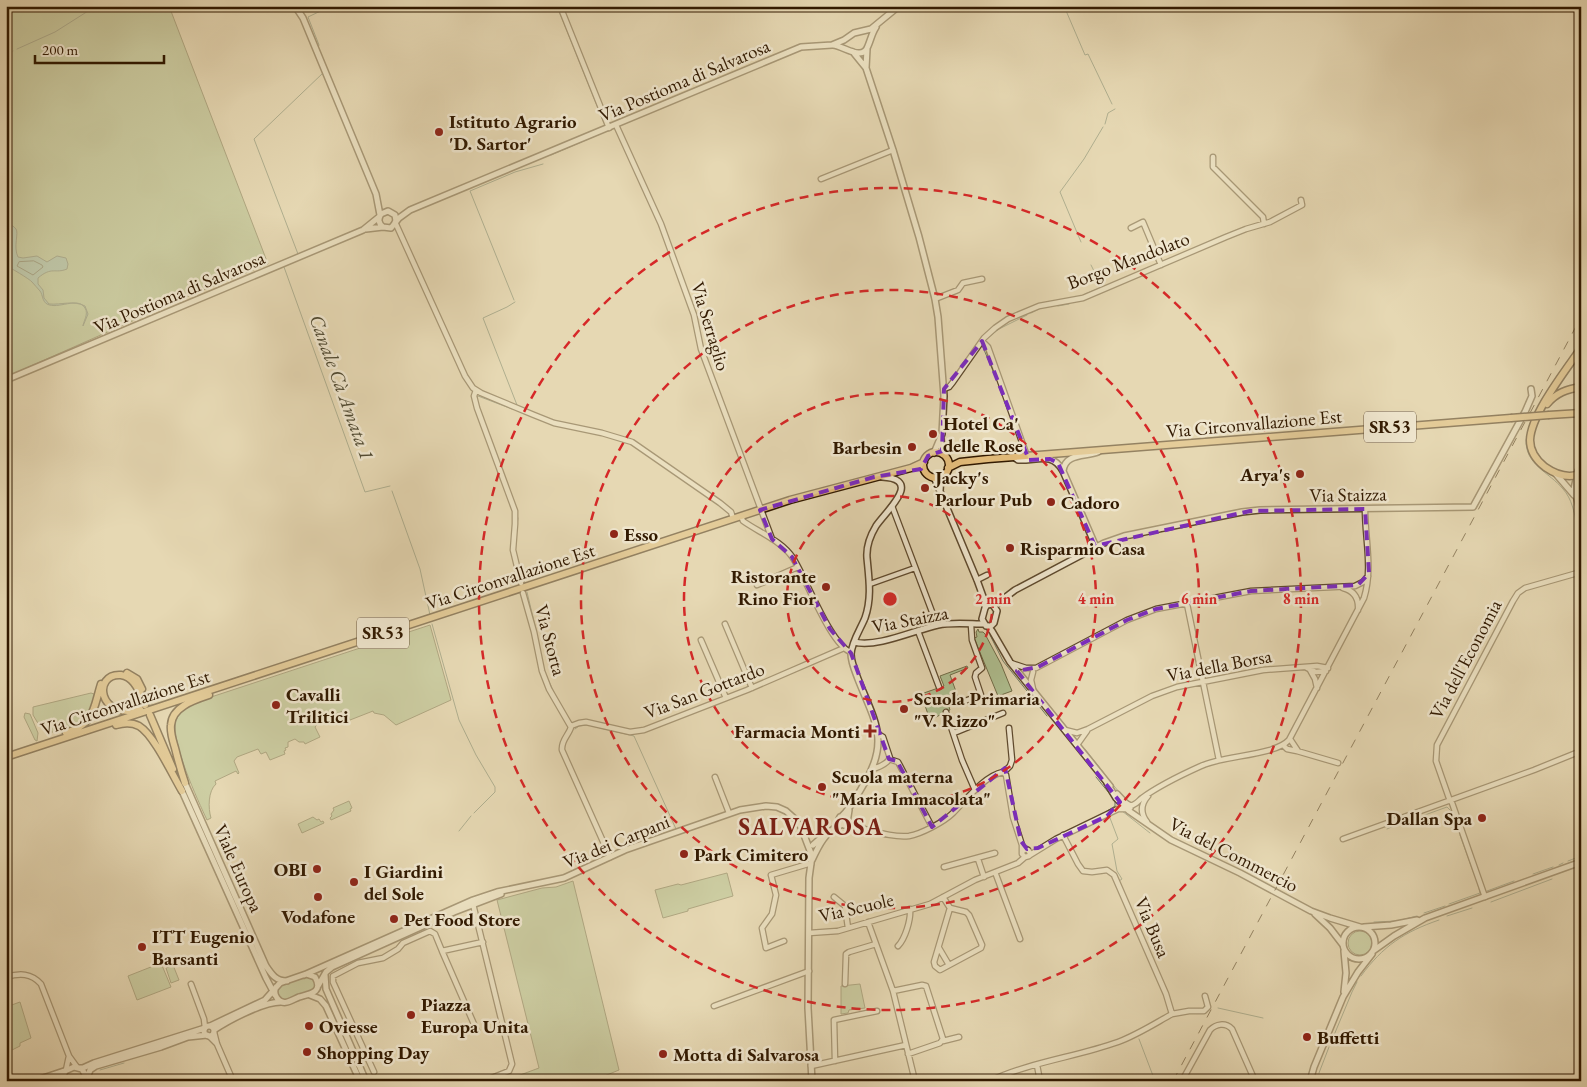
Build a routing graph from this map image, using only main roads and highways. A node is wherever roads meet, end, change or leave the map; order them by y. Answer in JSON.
{"nodes":[{"id":1,"x":1581,"y":348,"type":"edge"},
{"id":2,"x":1581,"y":387,"type":"edge"},
{"id":3,"x":1540,"y":413,"type":"junction"},
{"id":4,"x":1581,"y":413,"type":"edge"},
{"id":5,"x":1552,"y":415,"type":"junction"},
{"id":6,"x":1581,"y":416,"type":"edge"},
{"id":7,"x":944,"y":456,"type":"junction"},
{"id":8,"x":924,"y":462,"type":"junction"},
{"id":9,"x":960,"y":462,"type":"junction"},
{"id":10,"x":911,"y":468,"type":"junction"},
{"id":11,"x":948,"y":468,"type":"junction"},
{"id":12,"x":924,"y":470,"type":"junction"},
{"id":13,"x":1580,"y":472,"type":"edge"},
{"id":14,"x":244,"y":679,"type":"junction"},
{"id":15,"x":199,"y":693,"type":"junction"},
{"id":16,"x":54,"y":741,"type":"junction"},
{"id":17,"x":34,"y":748,"type":"junction"},
{"id":18,"x":6,"y":757,"type":"edge"}],
"edges":[{"from":1,"to":3,"type":"main road"},
{"from":2,"to":3,"type":"main road"},
{"from":3,"to":13,"type":"main road"},
{"from":4,"to":5,"type":"main road","name":"Via Circonvallazione Est","number":"SR53"},
{"from":5,"to":6,"type":"main road"},
{"from":5,"to":9,"type":"main road","name":"Via Circonvallazione Est","number":"SR53","bridge":true},
{"from":7,"to":8,"type":"main road"},
{"from":7,"to":9,"type":"main road"},
{"from":7,"to":11,"type":"main road"},
{"from":8,"to":10,"type":"main road"},
{"from":8,"to":12,"type":"main road"},
{"from":9,"to":11,"type":"main road"},
{"from":10,"to":12,"type":"main road"},
{"from":10,"to":14,"type":"main road","name":"Via Circonvallazione Est","number":"SR53"},
{"from":11,"to":12,"type":"main road"},
{"from":14,"to":15,"type":"main road","name":"Via Circonvallazione Est","number":"SR53"},
{"from":14,"to":16,"type":"main road"},
{"from":15,"to":16,"type":"main road","name":"Via Circonvallazione Est","number":"SR53"},
{"from":15,"to":17,"type":"main road"},
{"from":16,"to":17,"type":"main road","name":"Via Circonvallazione Est","number":"SR53"},
{"from":17,"to":18,"type":"main road","name":"Via Circonvallazione Est","number":"SR53"}]}
